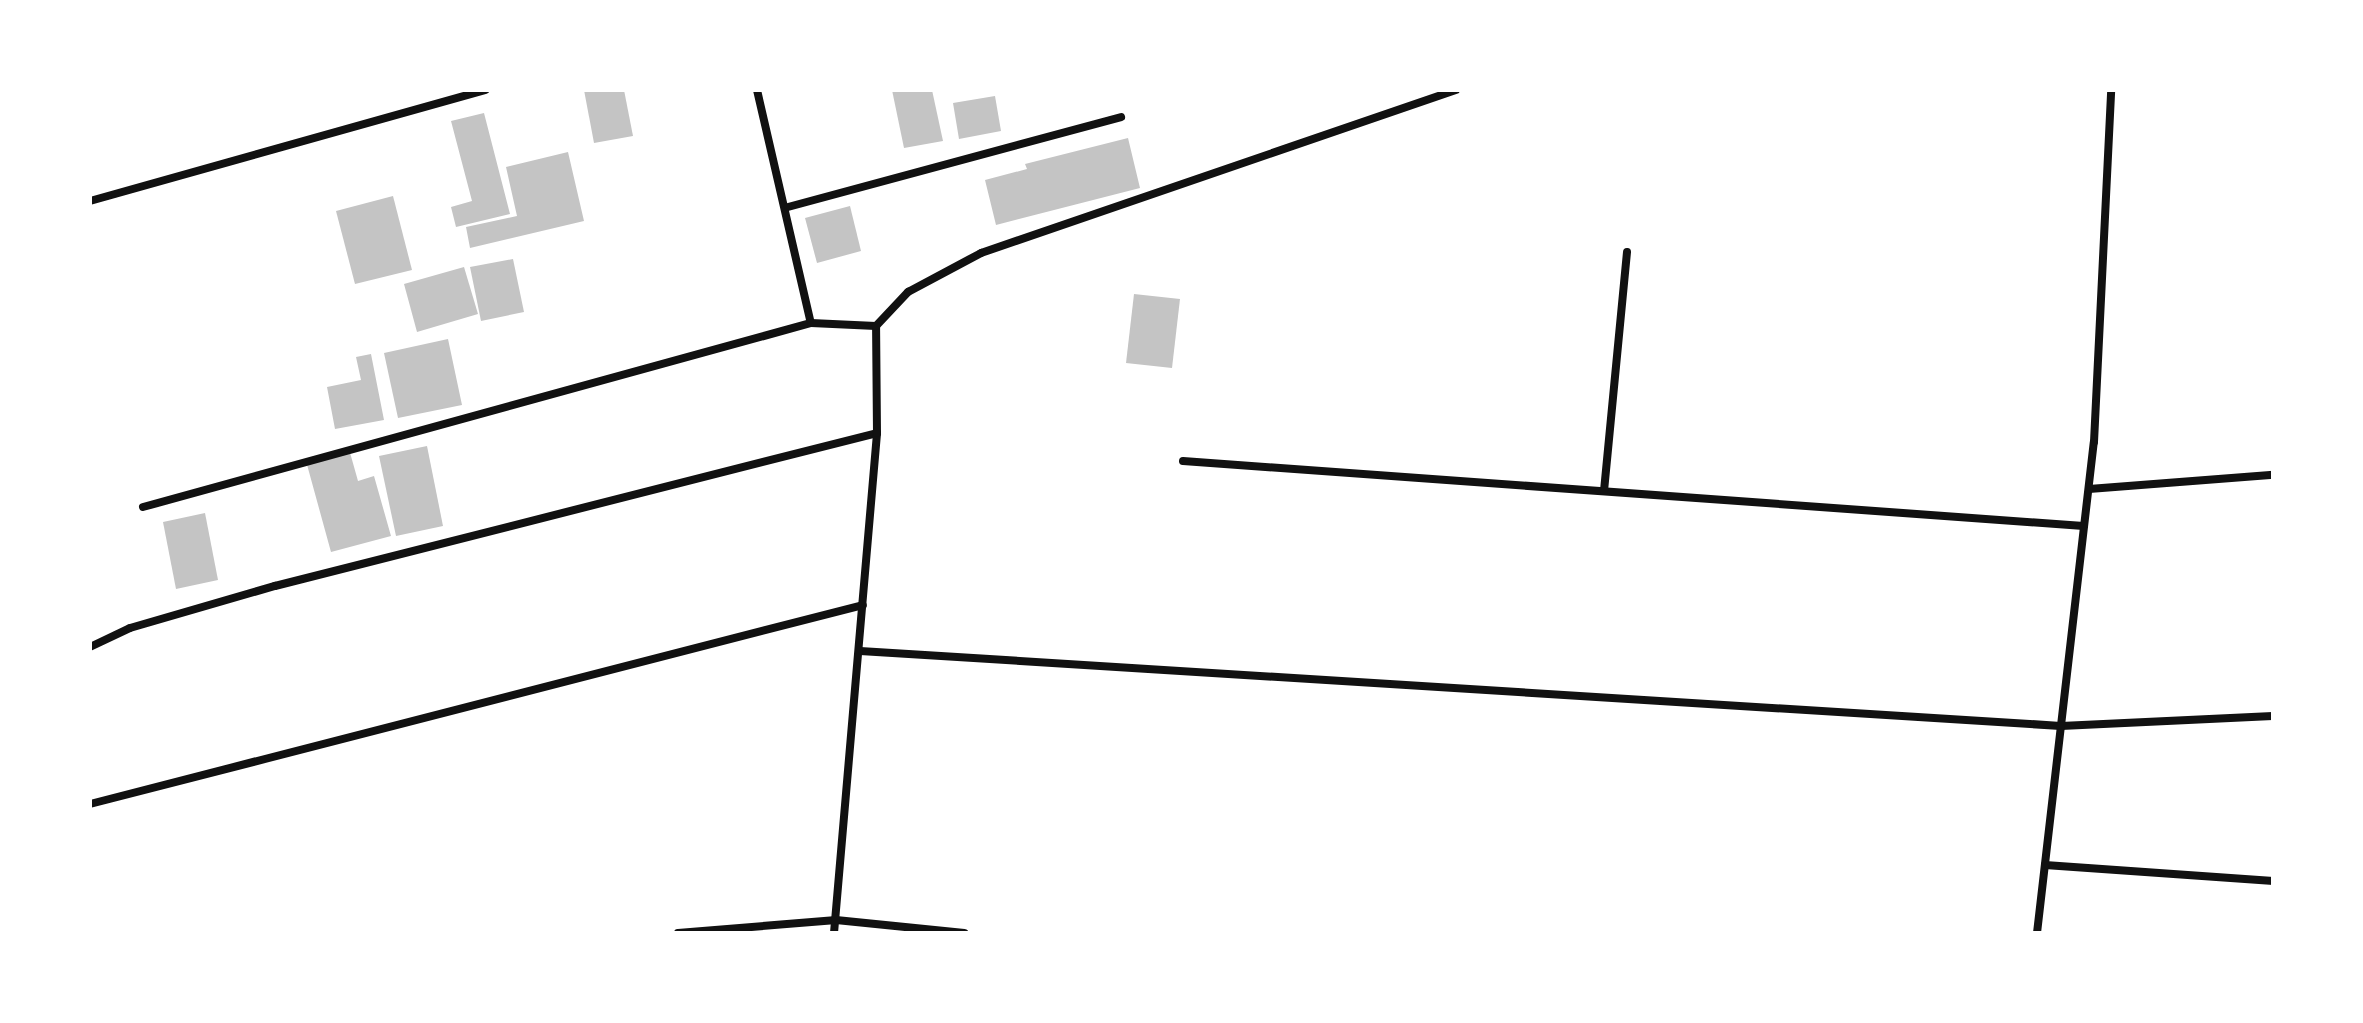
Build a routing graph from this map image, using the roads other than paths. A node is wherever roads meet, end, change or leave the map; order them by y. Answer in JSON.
{"nodes":[{"id":1,"x":486,"y":90,"type":"edge"},
{"id":2,"x":757,"y":90,"type":"edge"},
{"id":3,"x":1456,"y":90,"type":"edge"},
{"id":4,"x":2111,"y":90,"type":"edge"},
{"id":5,"x":1121,"y":117,"type":"dead end"},
{"id":6,"x":90,"y":201,"type":"edge"},
{"id":7,"x":788,"y":207,"type":"junction"},
{"id":8,"x":1627,"y":252,"type":"dead end"},
{"id":9,"x":811,"y":323,"type":"junction"},
{"id":10,"x":876,"y":326,"type":"junction"},
{"id":11,"x":877,"y":433,"type":"junction"},
{"id":12,"x":1183,"y":461,"type":"dead end"},
{"id":13,"x":2273,"y":475,"type":"edge"},
{"id":14,"x":2089,"y":489,"type":"junction"},
{"id":15,"x":1604,"y":491,"type":"junction"},
{"id":16,"x":143,"y":507,"type":"dead end"},
{"id":17,"x":2084,"y":526,"type":"junction"},
{"id":18,"x":863,"y":605,"type":"junction"},
{"id":19,"x":90,"y":647,"type":"edge"},
{"id":20,"x":860,"y":651,"type":"junction"},
{"id":21,"x":2273,"y":716,"type":"edge"},
{"id":22,"x":2061,"y":726,"type":"junction"},
{"id":23,"x":90,"y":804,"type":"edge"},
{"id":24,"x":2045,"y":865,"type":"junction"},
{"id":25,"x":2273,"y":881,"type":"edge"},
{"id":26,"x":836,"y":920,"type":"junction"},
{"id":27,"x":678,"y":933,"type":"edge"},
{"id":28,"x":834,"y":933,"type":"edge"},
{"id":29,"x":964,"y":933,"type":"edge"},
{"id":30,"x":2037,"y":933,"type":"edge"}],
"edges":[{"from":1,"to":6,"type":"street"},
{"from":2,"to":7,"type":"street"},
{"from":3,"to":10,"type":"street"},
{"from":4,"to":14,"type":"street"},
{"from":5,"to":7,"type":"street"},
{"from":7,"to":9,"type":"street"},
{"from":8,"to":15,"type":"street"},
{"from":9,"to":10,"type":"street"},
{"from":9,"to":16,"type":"street"},
{"from":10,"to":11,"type":"street"},
{"from":11,"to":18,"type":"street"},
{"from":11,"to":19,"type":"street"},
{"from":12,"to":15,"type":"street"},
{"from":13,"to":14,"type":"street"},
{"from":14,"to":17,"type":"street"},
{"from":15,"to":17,"type":"street"},
{"from":17,"to":22,"type":"street"},
{"from":18,"to":20,"type":"street"},
{"from":18,"to":23,"type":"street"},
{"from":20,"to":22,"type":"street"},
{"from":20,"to":26,"type":"street"},
{"from":21,"to":22,"type":"street"},
{"from":22,"to":24,"type":"street"},
{"from":24,"to":25,"type":"street"},
{"from":24,"to":30,"type":"street"},
{"from":26,"to":27,"type":"street"},
{"from":26,"to":28,"type":"street"},
{"from":26,"to":29,"type":"street"}]}
